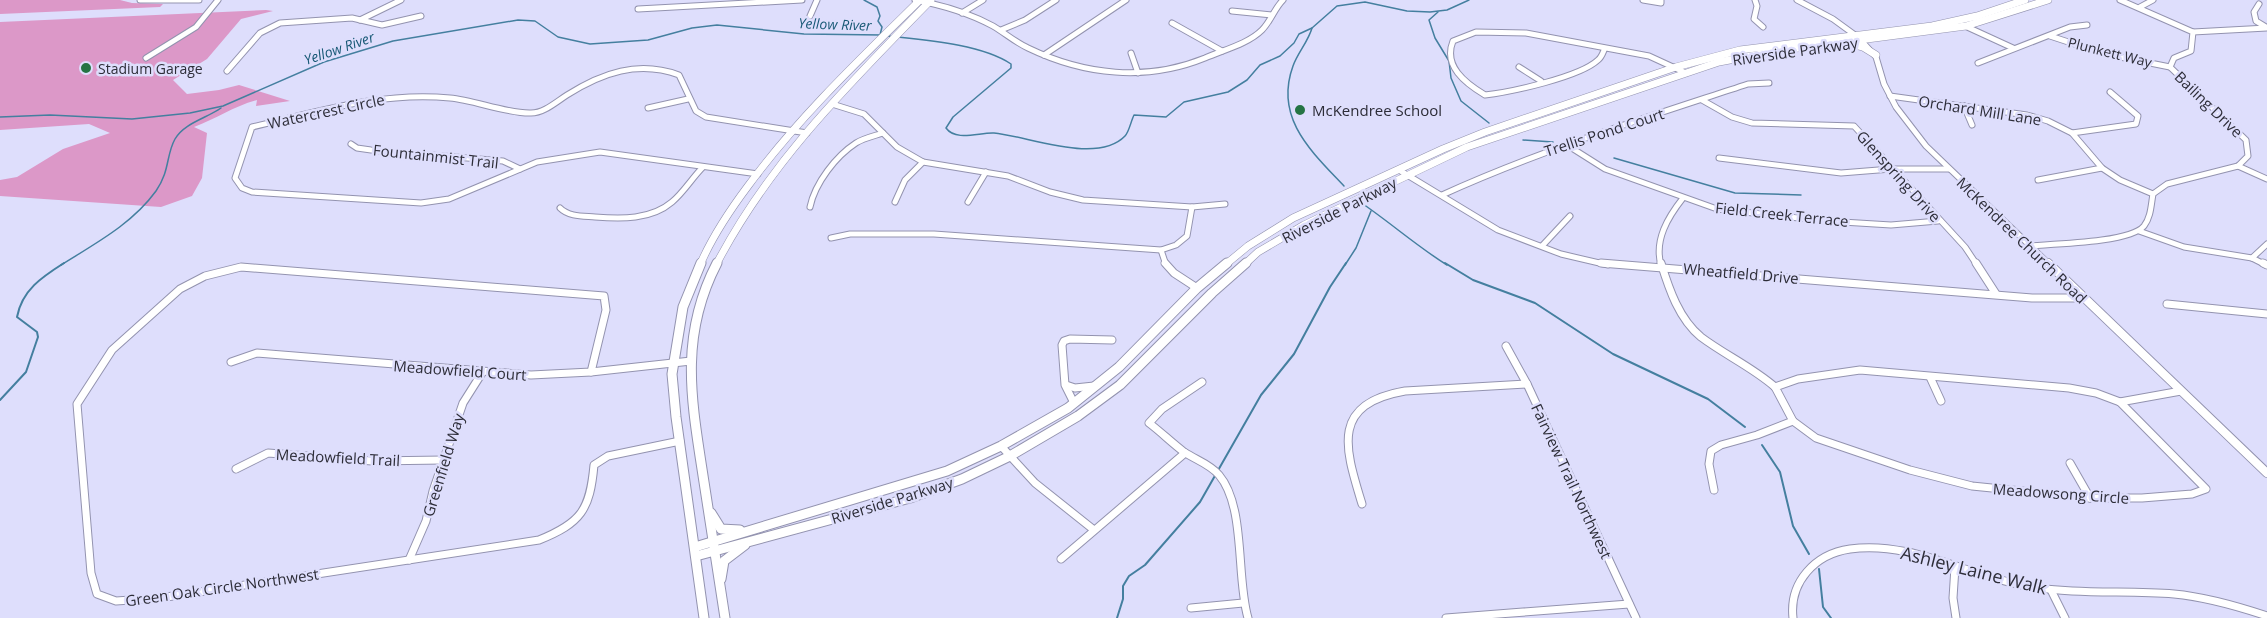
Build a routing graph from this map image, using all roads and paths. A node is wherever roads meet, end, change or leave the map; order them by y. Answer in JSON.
{"nodes":[{"id":1,"x":140,"y":0,"type":"edge"},
{"id":2,"x":199,"y":0,"type":"edge"},
{"id":3,"x":219,"y":0,"type":"edge"},
{"id":4,"x":401,"y":0,"type":"edge"},
{"id":5,"x":802,"y":0,"type":"edge"},
{"id":6,"x":817,"y":0,"type":"edge"},
{"id":7,"x":915,"y":0,"type":"edge"},
{"id":8,"x":920,"y":0,"type":"edge"},
{"id":9,"x":983,"y":0,"type":"edge"},
{"id":10,"x":1056,"y":0,"type":"edge"},
{"id":11,"x":1126,"y":0,"type":"edge"},
{"id":12,"x":1283,"y":0,"type":"edge"},
{"id":13,"x":1643,"y":0,"type":"edge"},
{"id":14,"x":1661,"y":0,"type":"edge"},
{"id":15,"x":1755,"y":0,"type":"edge"},
{"id":16,"x":1797,"y":0,"type":"edge"},
{"id":17,"x":2025,"y":0,"type":"edge"},
{"id":18,"x":2048,"y":0,"type":"edge"},
{"id":19,"x":2120,"y":0,"type":"edge"},
{"id":20,"x":2153,"y":0,"type":"edge"},
{"id":21,"x":930,"y":1,"type":"edge"},
{"id":22,"x":2259,"y":4,"type":"dead end"},
{"id":23,"x":2140,"y":7,"type":"junction"},
{"id":24,"x":638,"y":9,"type":"dead end"},
{"id":25,"x":1232,"y":12,"type":"dead end"},
{"id":26,"x":962,"y":13,"type":"junction"},
{"id":27,"x":1272,"y":15,"type":"junction"},
{"id":28,"x":421,"y":16,"type":"dead end"},
{"id":29,"x":810,"y":16,"type":"dead end"},
{"id":30,"x":360,"y":20,"type":"junction"},
{"id":31,"x":1956,"y":21,"type":"junction"},
{"id":32,"x":1172,"y":23,"type":"dead end"},
{"id":33,"x":2087,"y":25,"type":"dead end"},
{"id":34,"x":1966,"y":26,"type":"junction"},
{"id":35,"x":1763,"y":27,"type":"dead end"},
{"id":36,"x":2267,"y":28,"type":"edge"},
{"id":37,"x":1001,"y":30,"type":"junction"},
{"id":38,"x":2193,"y":32,"type":"junction"},
{"id":39,"x":1855,"y":35,"type":"junction"},
{"id":40,"x":2050,"y":36,"type":"junction"},
{"id":41,"x":1883,"y":38,"type":"junction"},
{"id":42,"x":1863,"y":41,"type":"junction"},
{"id":43,"x":1842,"y":43,"type":"junction"},
{"id":44,"x":1605,"y":48,"type":"junction"},
{"id":45,"x":2013,"y":48,"type":"junction"},
{"id":46,"x":1222,"y":51,"type":"junction"},
{"id":47,"x":1131,"y":53,"type":"dead end"},
{"id":48,"x":1044,"y":55,"type":"junction"},
{"id":49,"x":1876,"y":55,"type":"junction"},
{"id":50,"x":146,"y":58,"type":"dead end"},
{"id":51,"x":1978,"y":63,"type":"dead end"},
{"id":52,"x":1520,"y":67,"type":"dead end"},
{"id":53,"x":1676,"y":67,"type":"junction"},
{"id":54,"x":2170,"y":67,"type":"junction"},
{"id":55,"x":226,"y":71,"type":"dead end"},
{"id":56,"x":1686,"y":72,"type":"junction"},
{"id":57,"x":1138,"y":73,"type":"junction"},
{"id":58,"x":1540,"y":81,"type":"junction"},
{"id":59,"x":1769,"y":83,"type":"dead end"},
{"id":60,"x":2110,"y":92,"type":"dead end"},
{"id":61,"x":1890,"y":96,"type":"junction"},
{"id":62,"x":688,"y":99,"type":"junction"},
{"id":63,"x":1702,"y":100,"type":"junction"},
{"id":64,"x":832,"y":104,"type":"junction"},
{"id":65,"x":1964,"y":106,"type":"junction"},
{"id":66,"x":648,"y":108,"type":"dead end"},
{"id":67,"x":1972,"y":125,"type":"dead end"},
{"id":68,"x":794,"y":131,"type":"junction"},
{"id":69,"x":807,"y":133,"type":"junction"},
{"id":70,"x":883,"y":133,"type":"junction"},
{"id":71,"x":2072,"y":133,"type":"junction"},
{"id":72,"x":351,"y":144,"type":"dead end"},
{"id":73,"x":1567,"y":145,"type":"junction"},
{"id":74,"x":1719,"y":158,"type":"dead end"},
{"id":75,"x":923,"y":162,"type":"junction"},
{"id":76,"x":2238,"y":166,"type":"junction"},
{"id":77,"x":704,"y":167,"type":"junction"},
{"id":78,"x":2102,"y":168,"type":"junction"},
{"id":79,"x":1891,"y":169,"type":"junction"},
{"id":80,"x":1949,"y":169,"type":"junction"},
{"id":81,"x":520,"y":170,"type":"junction"},
{"id":82,"x":986,"y":172,"type":"junction"},
{"id":83,"x":1403,"y":173,"type":"junction"},
{"id":84,"x":758,"y":174,"type":"junction"},
{"id":85,"x":2267,"y":179,"type":"edge"},
{"id":86,"x":2038,"y":180,"type":"dead end"},
{"id":87,"x":2153,"y":194,"type":"junction"},
{"id":88,"x":1442,"y":195,"type":"junction"},
{"id":89,"x":1683,"y":198,"type":"junction"},
{"id":90,"x":895,"y":202,"type":"dead end"},
{"id":91,"x":968,"y":202,"type":"dead end"},
{"id":92,"x":1225,"y":204,"type":"dead end"},
{"id":93,"x":810,"y":207,"type":"dead end"},
{"id":94,"x":1192,"y":207,"type":"junction"},
{"id":95,"x":560,"y":208,"type":"dead end"},
{"id":96,"x":1570,"y":216,"type":"dead end"},
{"id":97,"x":1938,"y":221,"type":"junction"},
{"id":98,"x":2139,"y":231,"type":"junction"},
{"id":99,"x":831,"y":238,"type":"dead end"},
{"id":100,"x":2267,"y":244,"type":"edge"},
{"id":101,"x":1542,"y":246,"type":"junction"},
{"id":102,"x":2028,"y":246,"type":"junction"},
{"id":103,"x":1161,"y":250,"type":"junction"},
{"id":104,"x":2252,"y":258,"type":"junction"},
{"id":105,"x":2267,"y":265,"type":"edge"},
{"id":106,"x":1662,"y":267,"type":"junction"},
{"id":107,"x":1197,"y":288,"type":"junction"},
{"id":108,"x":1996,"y":294,"type":"junction"},
{"id":109,"x":2082,"y":298,"type":"junction"},
{"id":110,"x":2167,"y":304,"type":"dead end"},
{"id":111,"x":2267,"y":314,"type":"edge"},
{"id":112,"x":1112,"y":340,"type":"dead end"},
{"id":113,"x":1506,"y":345,"type":"dead end"},
{"id":114,"x":692,"y":361,"type":"junction"},
{"id":115,"x":231,"y":362,"type":"dead end"},
{"id":116,"x":673,"y":363,"type":"junction"},
{"id":117,"x":591,"y":372,"type":"junction"},
{"id":118,"x":483,"y":373,"type":"junction"},
{"id":119,"x":1930,"y":377,"type":"junction"},
{"id":120,"x":1202,"y":382,"type":"dead end"},
{"id":121,"x":1527,"y":384,"type":"junction"},
{"id":122,"x":1065,"y":385,"type":"junction"},
{"id":123,"x":1094,"y":386,"type":"junction"},
{"id":124,"x":1775,"y":387,"type":"junction"},
{"id":125,"x":2181,"y":391,"type":"junction"},
{"id":126,"x":1941,"y":401,"type":"dead end"},
{"id":127,"x":2120,"y":402,"type":"junction"},
{"id":128,"x":1074,"y":403,"type":"junction"},
{"id":129,"x":1793,"y":422,"type":"junction"},
{"id":130,"x":680,"y":441,"type":"junction"},
{"id":131,"x":1001,"y":446,"type":"junction"},
{"id":132,"x":1185,"y":453,"type":"junction"},
{"id":133,"x":1010,"y":456,"type":"junction"},
{"id":134,"x":444,"y":460,"type":"junction"},
{"id":135,"x":2070,"y":463,"type":"dead end"},
{"id":136,"x":236,"y":468,"type":"dead end"},
{"id":137,"x":2267,"y":473,"type":"edge"},
{"id":138,"x":1714,"y":490,"type":"dead end"},
{"id":139,"x":2090,"y":498,"type":"junction"},
{"id":140,"x":1362,"y":504,"type":"dead end"},
{"id":141,"x":707,"y":506,"type":"junction"},
{"id":142,"x":756,"y":529,"type":"junction"},
{"id":143,"x":1094,"y":530,"type":"junction"},
{"id":144,"x":754,"y":540,"type":"junction"},
{"id":145,"x":713,"y":546,"type":"junction"},
{"id":146,"x":695,"y":552,"type":"junction"},
{"id":147,"x":1061,"y":559,"type":"dead end"},
{"id":148,"x":409,"y":560,"type":"junction"},
{"id":149,"x":1955,"y":567,"type":"junction"},
{"id":150,"x":720,"y":585,"type":"junction"},
{"id":151,"x":2051,"y":590,"type":"junction"},
{"id":152,"x":1243,"y":603,"type":"junction"},
{"id":153,"x":1629,"y":604,"type":"junction"},
{"id":154,"x":1191,"y":608,"type":"dead end"},
{"id":155,"x":2267,"y":616,"type":"edge"},
{"id":156,"x":704,"y":618,"type":"edge"},
{"id":157,"x":725,"y":618,"type":"edge"},
{"id":158,"x":1248,"y":618,"type":"edge"},
{"id":159,"x":1446,"y":618,"type":"edge"},
{"id":160,"x":1636,"y":618,"type":"edge"},
{"id":161,"x":1793,"y":618,"type":"edge"},
{"id":162,"x":1956,"y":618,"type":"edge"},
{"id":163,"x":2065,"y":618,"type":"edge"}],
"edges":[{"from":1,"to":2,"type":"street"},
{"from":3,"to":50,"type":"street"},
{"from":4,"to":30,"type":"street"},
{"from":5,"to":24,"type":"street"},
{"from":6,"to":29,"type":"street"},
{"from":7,"to":8,"type":"street"},
{"from":8,"to":21,"type":"street"},
{"from":8,"to":68,"type":"main road"},
{"from":9,"to":26,"type":"street"},
{"from":10,"to":37,"type":"street"},
{"from":11,"to":48,"type":"street"},
{"from":12,"to":27,"type":"street"},
{"from":13,"to":14,"type":"street"},
{"from":15,"to":35,"type":"street"},
{"from":16,"to":39,"type":"street","name":"McKendree Church Road"},
{"from":17,"to":31,"type":"main road","name":"Riverside Parkway"},
{"from":18,"to":34,"type":"main road","name":"Riverside Parkway"},
{"from":19,"to":23,"type":"street"},
{"from":20,"to":23,"type":"street"},
{"from":21,"to":26,"type":"street"},
{"from":21,"to":64,"type":"main road"},
{"from":22,"to":36,"type":"street"},
{"from":23,"to":38,"type":"street"},
{"from":25,"to":27,"type":"street"},
{"from":26,"to":37,"type":"street"},
{"from":27,"to":46,"type":"street"},
{"from":28,"to":30,"type":"street"},
{"from":30,"to":55,"type":"street"},
{"from":31,"to":34,"type":"street"},
{"from":31,"to":39,"type":"main road","name":"Riverside Parkway"},
{"from":32,"to":46,"type":"street"},
{"from":33,"to":40,"type":"street"},
{"from":34,"to":41,"type":"main road","name":"Riverside Parkway"},
{"from":34,"to":45,"type":"street"},
{"from":36,"to":38,"type":"street"},
{"from":37,"to":48,"type":"street"},
{"from":38,"to":54,"type":"street","name":"Bailing Drive"},
{"from":39,"to":42,"type":"street","name":"McKendree Church Road"},
{"from":39,"to":53,"type":"main road","name":"Riverside Parkway"},
{"from":40,"to":45,"type":"street"},
{"from":40,"to":54,"type":"street","name":"Plunkett Way"},
{"from":41,"to":42,"type":"main road","name":"Riverside Parkway"},
{"from":41,"to":49,"type":"main road"},
{"from":42,"to":43,"type":"main road","name":"Riverside Parkway"},
{"from":42,"to":49,"type":"street","name":"McKendree Church Road"},
{"from":43,"to":49,"type":"main road"},
{"from":43,"to":56,"type":"main road","name":"Riverside Parkway"},
{"from":44,"to":53,"type":"street"},
{"from":44,"to":58,"type":"street"},
{"from":44,"to":58,"type":"street"},
{"from":45,"to":51,"type":"street"},
{"from":46,"to":57,"type":"street"},
{"from":47,"to":57,"type":"street"},
{"from":48,"to":57,"type":"street"},
{"from":49,"to":61,"type":"street","name":"McKendree Church Road"},
{"from":52,"to":58,"type":"street"},
{"from":53,"to":56,"type":"street"},
{"from":53,"to":83,"type":"main road","name":"Riverside Parkway"},
{"from":54,"to":76,"type":"street","name":"Bailing Drive"},
{"from":56,"to":83,"type":"main road","name":"Riverside Parkway"},
{"from":59,"to":63,"type":"street","name":"Trellis Pond Court"},
{"from":60,"to":71,"type":"street"},
{"from":61,"to":65,"type":"street","name":"Orchard Mill Lane"},
{"from":61,"to":80,"type":"street","name":"McKendree Church Road"},
{"from":62,"to":66,"type":"street"},
{"from":62,"to":68,"type":"street","name":"Watercrest Circle"},
{"from":62,"to":81,"type":"street","name":"Watercrest Circle"},
{"from":63,"to":73,"type":"street","name":"Trellis Pond Court"},
{"from":63,"to":79,"type":"street","name":"Glenspring Drive"},
{"from":64,"to":69,"type":"main road"},
{"from":64,"to":70,"type":"street"},
{"from":65,"to":67,"type":"street"},
{"from":65,"to":71,"type":"street","name":"Orchard Mill Lane"},
{"from":68,"to":69,"type":"street"},
{"from":68,"to":84,"type":"main road"},
{"from":69,"to":114,"type":"main road"},
{"from":70,"to":75,"type":"street"},
{"from":70,"to":93,"type":"street"},
{"from":71,"to":78,"type":"street","name":"Orchard Mill Lane"},
{"from":72,"to":81,"type":"street","name":"Fountainmist Trail"},
{"from":73,"to":88,"type":"street","name":"Trellis Pond Court"},
{"from":73,"to":89,"type":"street","name":"Field Creek Terrace"},
{"from":74,"to":79,"type":"street"},
{"from":75,"to":82,"type":"street"},
{"from":75,"to":90,"type":"street"},
{"from":76,"to":85,"type":"street"},
{"from":76,"to":87,"type":"street"},
{"from":77,"to":81,"type":"street","name":"Watercrest Circle"},
{"from":77,"to":84,"type":"street","name":"Watercrest Circle"},
{"from":77,"to":95,"type":"street"},
{"from":78,"to":86,"type":"street"},
{"from":78,"to":87,"type":"street","name":"Orchard Mill Lane"},
{"from":79,"to":80,"type":"street"},
{"from":79,"to":97,"type":"street","name":"Glenspring Drive"},
{"from":80,"to":102,"type":"street","name":"McKendree Church Road"},
{"from":82,"to":91,"type":"street"},
{"from":82,"to":94,"type":"street"},
{"from":83,"to":88,"type":"street","name":"Wheatfield Drive"},
{"from":83,"to":107,"type":"main road","name":"Riverside Parkway"},
{"from":83,"to":133,"type":"main road","name":"Riverside Parkway"},
{"from":84,"to":116,"type":"main road"},
{"from":87,"to":98,"type":"street"},
{"from":88,"to":101,"type":"street","name":"Wheatfield Drive"},
{"from":89,"to":97,"type":"street","name":"Field Creek Terrace"},
{"from":89,"to":106,"type":"street","name":"Meadowsong Circle"},
{"from":92,"to":94,"type":"street"},
{"from":94,"to":103,"type":"street"},
{"from":96,"to":101,"type":"street"},
{"from":97,"to":108,"type":"street","name":"Glenspring Drive"},
{"from":98,"to":102,"type":"street"},
{"from":98,"to":104,"type":"street"},
{"from":99,"to":103,"type":"street"},
{"from":100,"to":104,"type":"street"},
{"from":101,"to":106,"type":"street","name":"Wheatfield Drive"},
{"from":102,"to":109,"type":"street","name":"McKendree Church Road"},
{"from":103,"to":107,"type":"street"},
{"from":104,"to":105,"type":"street"},
{"from":106,"to":108,"type":"street","name":"Wheatfield Drive"},
{"from":106,"to":124,"type":"street","name":"Meadowsong Circle"},
{"from":107,"to":123,"type":"main road","name":"Riverside Parkway"},
{"from":108,"to":109,"type":"street","name":"Wheatfield Drive"},
{"from":109,"to":125,"type":"street","name":"McKendree Church Road"},
{"from":110,"to":111,"type":"street"},
{"from":112,"to":122,"type":"street"},
{"from":113,"to":121,"type":"street","name":"Fairview Trail Northwest"},
{"from":114,"to":116,"type":"street","name":"Meadowfield Court"},
{"from":114,"to":141,"type":"main road"},
{"from":115,"to":118,"type":"street","name":"Meadowfield Court"},
{"from":116,"to":117,"type":"street","name":"Meadowfield Court"},
{"from":116,"to":130,"type":"main road"},
{"from":117,"to":118,"type":"street","name":"Meadowfield Court"},
{"from":117,"to":148,"type":"street","name":"Green Oak Circle Northwest"},
{"from":118,"to":134,"type":"street","name":"Greenfield Way"},
{"from":119,"to":124,"type":"street","name":"Meadowsong Circle"},
{"from":119,"to":126,"type":"street"},
{"from":119,"to":127,"type":"street","name":"Meadowsong Circle"},
{"from":120,"to":132,"type":"street"},
{"from":121,"to":140,"type":"street"},
{"from":121,"to":153,"type":"street","name":"Fairview Trail Northwest"},
{"from":122,"to":123,"type":"street"},
{"from":122,"to":128,"type":"street"},
{"from":123,"to":128,"type":"main road","name":"Riverside Parkway"},
{"from":124,"to":129,"type":"street","name":"Meadowsong Circle"},
{"from":125,"to":127,"type":"street"},
{"from":125,"to":137,"type":"street","name":"McKendree Church Road"},
{"from":127,"to":139,"type":"street","name":"Meadowsong Circle"},
{"from":128,"to":131,"type":"main road","name":"Riverside Parkway"},
{"from":129,"to":138,"type":"street"},
{"from":129,"to":139,"type":"street","name":"Meadowsong Circle"},
{"from":130,"to":146,"type":"main road"},
{"from":130,"to":148,"type":"street","name":"Green Oak Circle Northwest"},
{"from":131,"to":133,"type":"street"},
{"from":131,"to":142,"type":"main road","name":"Riverside Parkway"},
{"from":132,"to":143,"type":"street"},
{"from":132,"to":152,"type":"street"},
{"from":133,"to":143,"type":"street"},
{"from":133,"to":144,"type":"main road","name":"Riverside Parkway"},
{"from":134,"to":136,"type":"street","name":"Meadowfield Trail"},
{"from":134,"to":148,"type":"street","name":"Greenfield Way"},
{"from":135,"to":139,"type":"street"},
{"from":141,"to":142,"type":"main road"},
{"from":141,"to":145,"type":"main road"},
{"from":142,"to":145,"type":"main road","name":"Riverside Parkway"},
{"from":143,"to":147,"type":"street"},
{"from":144,"to":145,"type":"main road","name":"Riverside Parkway"},
{"from":144,"to":150,"type":"main road"},
{"from":145,"to":146,"type":"main road","name":"Riverside Parkway"},
{"from":145,"to":150,"type":"main road"},
{"from":146,"to":156,"type":"main road"},
{"from":149,"to":151,"type":"street","name":"Ashley Laine Walk"},
{"from":149,"to":161,"type":"street","name":"Ashley Laine Walk"},
{"from":149,"to":162,"type":"street"},
{"from":150,"to":157,"type":"main road"},
{"from":151,"to":155,"type":"street","name":"Ashley Laine Walk"},
{"from":151,"to":163,"type":"street"},
{"from":152,"to":154,"type":"street"},
{"from":152,"to":158,"type":"street"},
{"from":153,"to":159,"type":"street"},
{"from":153,"to":160,"type":"street","name":"Fairview Trail Northwest"}]}
